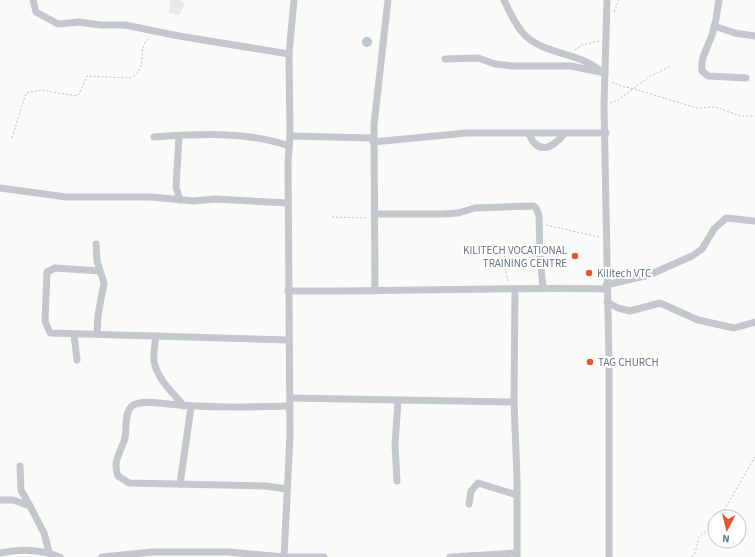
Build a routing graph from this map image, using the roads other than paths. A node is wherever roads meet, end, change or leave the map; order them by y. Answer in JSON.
{"nodes":[{"id":1,"x":34,"y":0,"type":"edge"},
{"id":2,"x":294,"y":0,"type":"edge"},
{"id":3,"x":388,"y":0,"type":"edge"},
{"id":4,"x":504,"y":0,"type":"edge"},
{"id":5,"x":607,"y":0,"type":"edge"},
{"id":6,"x":719,"y":0,"type":"edge"},
{"id":7,"x":714,"y":26,"type":"junction"},
{"id":8,"x":755,"y":36,"type":"edge"},
{"id":9,"x":289,"y":54,"type":"junction"},
{"id":10,"x":445,"y":59,"type":"dead end"},
{"id":11,"x":603,"y":74,"type":"junction"},
{"id":12,"x":746,"y":78,"type":"dead end"},
{"id":13,"x":606,"y":133,"type":"junction"},
{"id":14,"x":529,"y":134,"type":"junction"},
{"id":15,"x":564,"y":134,"type":"junction"},
{"id":16,"x":179,"y":136,"type":"junction"},
{"id":17,"x":290,"y":136,"type":"junction"},
{"id":18,"x":154,"y":137,"type":"dead end"},
{"id":19,"x":373,"y":140,"type":"junction"},
{"id":20,"x":289,"y":146,"type":"junction"},
{"id":21,"x":0,"y":188,"type":"edge"},
{"id":22,"x":180,"y":200,"type":"junction"},
{"id":23,"x":288,"y":202,"type":"junction"},
{"id":24,"x":375,"y":216,"type":"junction"},
{"id":25,"x":755,"y":221,"type":"edge"},
{"id":26,"x":96,"y":244,"type":"dead end"},
{"id":27,"x":100,"y":272,"type":"junction"},
{"id":28,"x":606,"y":287,"type":"junction"},
{"id":29,"x":543,"y":288,"type":"junction"},
{"id":30,"x":512,"y":289,"type":"junction"},
{"id":31,"x":288,"y":291,"type":"junction"},
{"id":32,"x":375,"y":291,"type":"junction"},
{"id":33,"x":608,"y":302,"type":"junction"},
{"id":34,"x":755,"y":322,"type":"edge"},
{"id":35,"x":74,"y":334,"type":"junction"},
{"id":36,"x":97,"y":334,"type":"junction"},
{"id":37,"x":156,"y":336,"type":"junction"},
{"id":38,"x":288,"y":340,"type":"junction"},
{"id":39,"x":76,"y":360,"type":"dead end"},
{"id":40,"x":290,"y":398,"type":"junction"},
{"id":41,"x":398,"y":401,"type":"junction"},
{"id":42,"x":514,"y":402,"type":"junction"},
{"id":43,"x":187,"y":406,"type":"junction"},
{"id":44,"x":290,"y":406,"type":"junction"},
{"id":45,"x":20,"y":466,"type":"dead end"},
{"id":46,"x":397,"y":481,"type":"dead end"},
{"id":47,"x":180,"y":484,"type":"junction"},
{"id":48,"x":288,"y":489,"type":"junction"},
{"id":49,"x":517,"y":495,"type":"junction"},
{"id":50,"x":0,"y":500,"type":"edge"},
{"id":51,"x":469,"y":504,"type":"dead end"},
{"id":52,"x":30,"y":506,"type":"junction"},
{"id":53,"x":22,"y":549,"type":"junction"},
{"id":54,"x":49,"y":552,"type":"junction"},
{"id":55,"x":0,"y":553,"type":"edge"},
{"id":56,"x":226,"y":554,"type":"edge"},
{"id":57,"x":152,"y":555,"type":"edge"},
{"id":58,"x":517,"y":555,"type":"edge"},
{"id":59,"x":23,"y":557,"type":"edge"},
{"id":60,"x":60,"y":557,"type":"edge"},
{"id":61,"x":102,"y":557,"type":"edge"},
{"id":62,"x":284,"y":557,"type":"edge"},
{"id":63,"x":324,"y":557,"type":"edge"},
{"id":64,"x":450,"y":557,"type":"edge"},
{"id":65,"x":609,"y":557,"type":"edge"}],
"edges":[{"from":1,"to":9,"type":"street"},
{"from":2,"to":9,"type":"street"},
{"from":3,"to":19,"type":"street"},
{"from":4,"to":11,"type":"street"},
{"from":5,"to":11,"type":"street"},
{"from":6,"to":7,"type":"street"},
{"from":7,"to":8,"type":"street"},
{"from":7,"to":12,"type":"street"},
{"from":9,"to":17,"type":"street"},
{"from":10,"to":11,"type":"street"},
{"from":11,"to":13,"type":"street"},
{"from":13,"to":15,"type":"street"},
{"from":13,"to":28,"type":"street"},
{"from":14,"to":15,"type":"street"},
{"from":14,"to":15,"type":"street"},
{"from":14,"to":19,"type":"street"},
{"from":16,"to":18,"type":"street"},
{"from":16,"to":20,"type":"street"},
{"from":16,"to":22,"type":"street"},
{"from":17,"to":19,"type":"street"},
{"from":17,"to":20,"type":"street"},
{"from":19,"to":24,"type":"street"},
{"from":20,"to":23,"type":"street"},
{"from":21,"to":22,"type":"street"},
{"from":22,"to":23,"type":"street"},
{"from":23,"to":31,"type":"street"},
{"from":24,"to":29,"type":"street"},
{"from":24,"to":32,"type":"street"},
{"from":25,"to":28,"type":"street"},
{"from":26,"to":27,"type":"street"},
{"from":27,"to":35,"type":"street"},
{"from":27,"to":36,"type":"street"},
{"from":28,"to":29,"type":"street"},
{"from":28,"to":33,"type":"street"},
{"from":29,"to":30,"type":"street"},
{"from":30,"to":32,"type":"street"},
{"from":30,"to":42,"type":"street"},
{"from":31,"to":32,"type":"street"},
{"from":31,"to":38,"type":"street"},
{"from":33,"to":34,"type":"street"},
{"from":33,"to":65,"type":"street"},
{"from":35,"to":36,"type":"street"},
{"from":35,"to":39,"type":"street"},
{"from":36,"to":37,"type":"street"},
{"from":37,"to":38,"type":"street"},
{"from":37,"to":43,"type":"street"},
{"from":38,"to":40,"type":"street"},
{"from":40,"to":41,"type":"street"},
{"from":40,"to":44,"type":"street"},
{"from":41,"to":42,"type":"street"},
{"from":41,"to":46,"type":"street"},
{"from":42,"to":49,"type":"street"},
{"from":43,"to":44,"type":"street"},
{"from":43,"to":47,"type":"street"},
{"from":43,"to":47,"type":"street"},
{"from":44,"to":48,"type":"street"},
{"from":45,"to":52,"type":"street"},
{"from":47,"to":48,"type":"street"},
{"from":48,"to":62,"type":"street"},
{"from":49,"to":51,"type":"street"},
{"from":49,"to":58,"type":"street"},
{"from":50,"to":52,"type":"street"},
{"from":52,"to":54,"type":"street"},
{"from":53,"to":54,"type":"street"},
{"from":53,"to":55,"type":"street"},
{"from":53,"to":59,"type":"street"},
{"from":54,"to":60,"type":"street"},
{"from":56,"to":57,"type":"street"},
{"from":56,"to":62,"type":"street"},
{"from":57,"to":61,"type":"street"},
{"from":58,"to":64,"type":"street"},
{"from":62,"to":63,"type":"street"}]}
